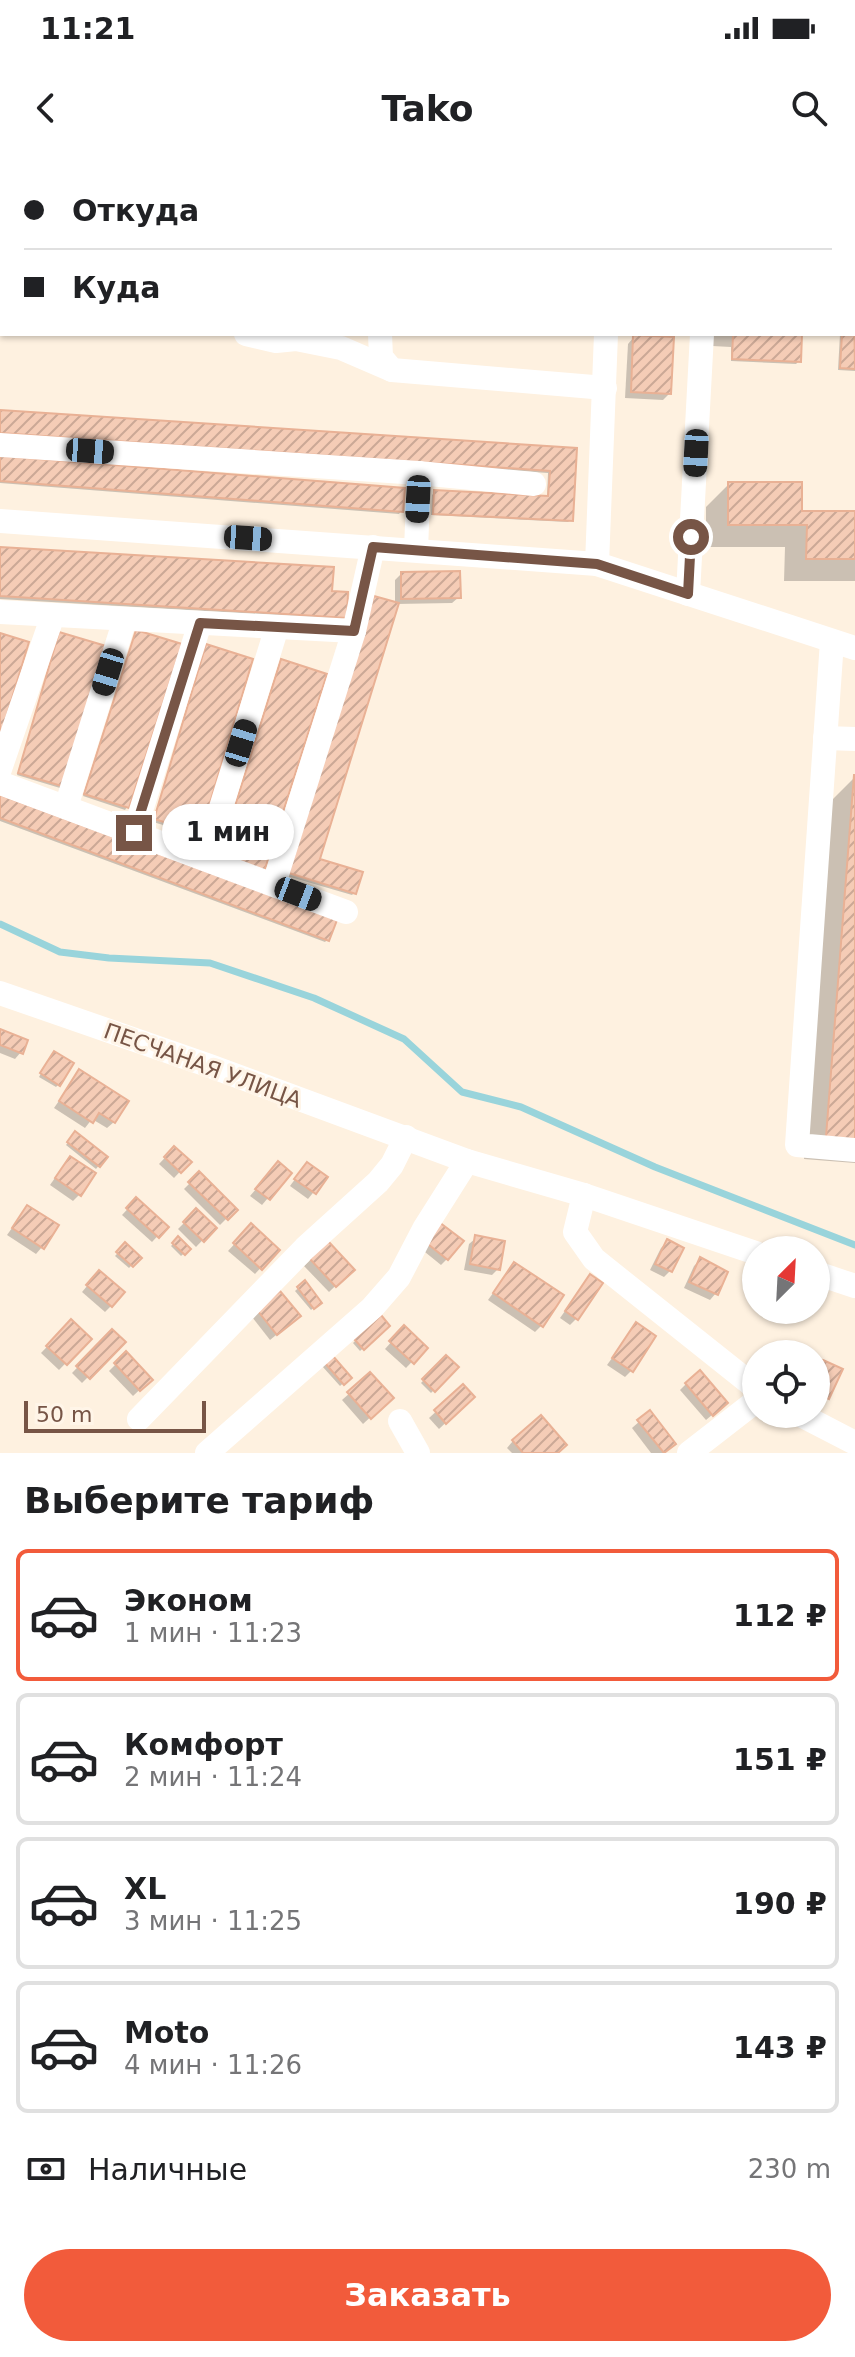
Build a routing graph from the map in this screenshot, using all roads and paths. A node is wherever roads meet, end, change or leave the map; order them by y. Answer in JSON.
{"nodes":[{"id":1,"x":255,"y":336,"type":"edge"},
{"id":2,"x":380,"y":336,"type":"edge"},
{"id":3,"x":606,"y":336,"type":"edge"},
{"id":4,"x":702,"y":336,"type":"edge"},
{"id":5,"x":392,"y":370,"type":"junction"},
{"id":6,"x":605,"y":388,"type":"junction"},
{"id":7,"x":0,"y":445,"type":"edge"},
{"id":8,"x":419,"y":473,"type":"junction"},
{"id":9,"x":534,"y":484,"type":"dead end"},
{"id":10,"x":0,"y":521,"type":"edge"},
{"id":11,"x":373,"y":547,"type":"junction"},
{"id":12,"x":416,"y":550,"type":"junction"},
{"id":13,"x":597,"y":564,"type":"junction"},
{"id":14,"x":688,"y":594,"type":"junction"},
{"id":15,"x":0,"y":612,"type":"edge"},
{"id":16,"x":53,"y":615,"type":"junction"},
{"id":17,"x":125,"y":619,"type":"junction"},
{"id":18,"x":200,"y":623,"type":"junction"},
{"id":19,"x":277,"y":627,"type":"junction"},
{"id":20,"x":354,"y":631,"type":"junction"},
{"id":21,"x":843,"y":645,"type":"edge"},
{"id":22,"x":825,"y":738,"type":"junction"},
{"id":23,"x":855,"y":739,"type":"edge"},
{"id":24,"x":0,"y":769,"type":"edge"},
{"id":25,"x":0,"y":783,"type":"edge"},
{"id":26,"x":66,"y":807,"type":"junction"},
{"id":27,"x":134,"y":833,"type":"junction"},
{"id":28,"x":205,"y":859,"type":"junction"},
{"id":29,"x":274,"y":884,"type":"junction"},
{"id":30,"x":346,"y":912,"type":"dead end"},
{"id":31,"x":0,"y":993,"type":"edge"},
{"id":32,"x":406,"y":1137,"type":"junction"},
{"id":33,"x":855,"y":1150,"type":"edge"},
{"id":34,"x":467,"y":1161,"type":"junction"},
{"id":35,"x":584,"y":1195,"type":"junction"},
{"id":36,"x":742,"y":1248,"type":"edge"},
{"id":37,"x":830,"y":1278,"type":"edge"},
{"id":38,"x":855,"y":1286,"type":"edge"},
{"id":39,"x":742,"y":1377,"type":"edge"},
{"id":40,"x":742,"y":1412,"type":"edge"},
{"id":41,"x":139,"y":1419,"type":"dead end"},
{"id":42,"x":400,"y":1421,"type":"dead end"},
{"id":43,"x":826,"y":1428,"type":"edge"},
{"id":44,"x":855,"y":1443,"type":"edge"},
{"id":45,"x":207,"y":1453,"type":"edge"},
{"id":46,"x":418,"y":1453,"type":"edge"},
{"id":47,"x":689,"y":1453,"type":"edge"}],
"edges":[{"from":1,"to":5,"type":"street"},
{"from":2,"to":5,"type":"street"},
{"from":3,"to":6,"type":"street"},
{"from":4,"to":14,"type":"street"},
{"from":5,"to":6,"type":"street"},
{"from":6,"to":13,"type":"street"},
{"from":7,"to":8,"type":"street"},
{"from":8,"to":9,"type":"street"},
{"from":8,"to":12,"type":"street"},
{"from":10,"to":11,"type":"street"},
{"from":11,"to":12,"type":"street"},
{"from":11,"to":20,"type":"street"},
{"from":12,"to":13,"type":"street"},
{"from":13,"to":14,"type":"street"},
{"from":14,"to":21,"type":"street"},
{"from":15,"to":16,"type":"street"},
{"from":16,"to":17,"type":"street"},
{"from":16,"to":24,"type":"street"},
{"from":17,"to":18,"type":"street"},
{"from":17,"to":26,"type":"street"},
{"from":18,"to":19,"type":"street"},
{"from":18,"to":27,"type":"street"},
{"from":19,"to":20,"type":"street"},
{"from":19,"to":28,"type":"street"},
{"from":20,"to":29,"type":"street"},
{"from":21,"to":22,"type":"street"},
{"from":22,"to":23,"type":"street"},
{"from":22,"to":33,"type":"street"},
{"from":25,"to":26,"type":"street"},
{"from":26,"to":27,"type":"street"},
{"from":27,"to":28,"type":"street"},
{"from":28,"to":29,"type":"street"},
{"from":29,"to":30,"type":"street"},
{"from":31,"to":32,"type":"street","name":"ПЕСЧАНАЯ УЛИЦА"},
{"from":32,"to":34,"type":"street","name":"ПЕСЧАНАЯ УЛИЦА"},
{"from":32,"to":41,"type":"street"},
{"from":34,"to":35,"type":"street","name":"ПЕСЧАНАЯ УЛИЦА"},
{"from":34,"to":45,"type":"street"},
{"from":35,"to":36,"type":"street","name":"ПЕСЧАНАЯ УЛИЦА"},
{"from":35,"to":39,"type":"street"},
{"from":37,"to":38,"type":"street"},
{"from":40,"to":47,"type":"street"},
{"from":42,"to":46,"type":"street"},
{"from":43,"to":44,"type":"street"}]}
